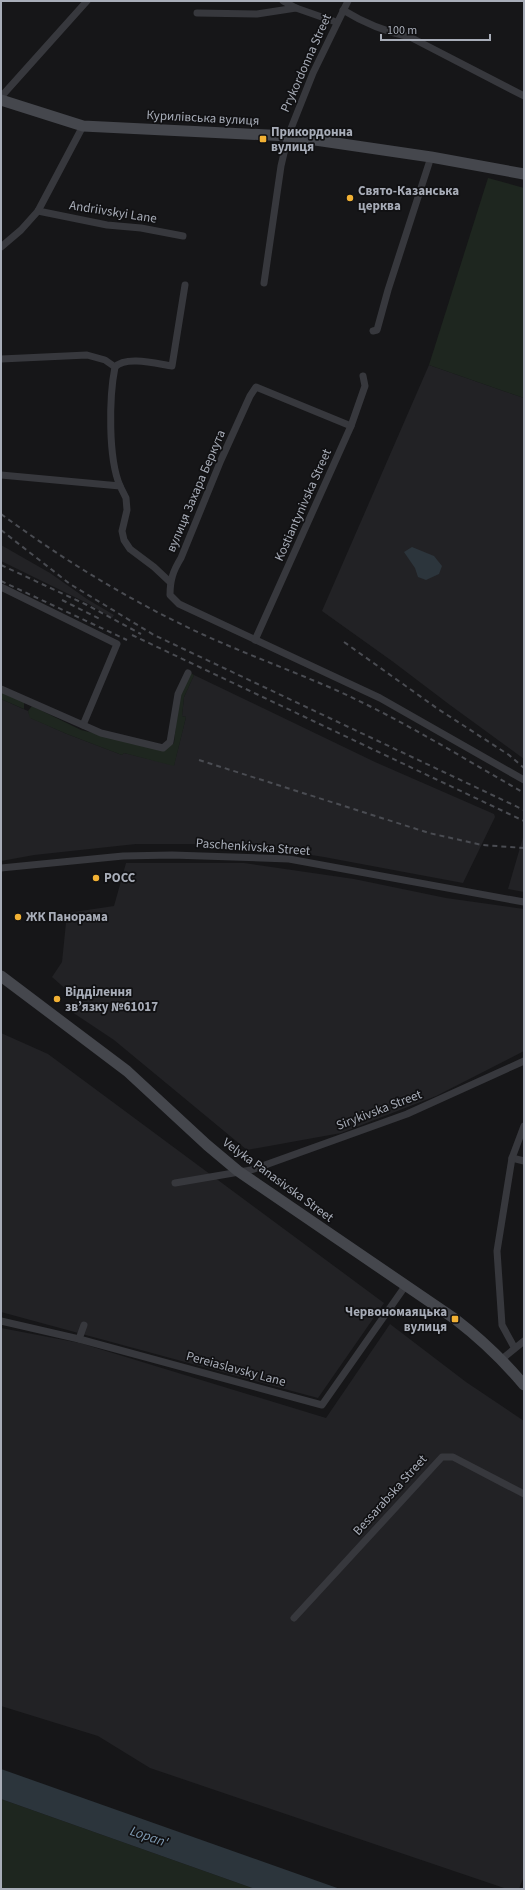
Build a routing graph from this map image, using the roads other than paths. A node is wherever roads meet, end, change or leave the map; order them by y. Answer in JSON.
{"nodes":[{"id":1,"x":87,"y":1,"type":"edge"},
{"id":2,"x":283,"y":1,"type":"edge"},
{"id":3,"x":348,"y":1,"type":"edge"},
{"id":4,"x":296,"y":8,"type":"junction"},
{"id":5,"x":343,"y":10,"type":"junction"},
{"id":6,"x":197,"y":13,"type":"dead end"},
{"id":7,"x":336,"y":22,"type":"junction"},
{"id":8,"x":524,"y":96,"type":"edge"},
{"id":9,"x":1,"y":97,"type":"edge"},
{"id":10,"x":1,"y":100,"type":"edge"},
{"id":11,"x":83,"y":126,"type":"junction"},
{"id":12,"x":288,"y":136,"type":"junction"},
{"id":13,"x":431,"y":157,"type":"junction"},
{"id":14,"x":524,"y":174,"type":"edge"},
{"id":15,"x":38,"y":211,"type":"junction"},
{"id":16,"x":184,"y":236,"type":"dead end"},
{"id":17,"x":1,"y":247,"type":"edge"},
{"id":18,"x":264,"y":283,"type":"dead end"},
{"id":19,"x":185,"y":285,"type":"dead end"},
{"id":20,"x":373,"y":331,"type":"dead end"},
{"id":21,"x":1,"y":360,"type":"edge"},
{"id":22,"x":115,"y":367,"type":"junction"},
{"id":23,"x":363,"y":376,"type":"dead end"},
{"id":24,"x":351,"y":426,"type":"junction"},
{"id":25,"x":1,"y":475,"type":"edge"},
{"id":26,"x":120,"y":486,"type":"junction"},
{"id":27,"x":170,"y":582,"type":"junction"},
{"id":28,"x":1,"y":587,"type":"edge"},
{"id":29,"x":255,"y":640,"type":"junction"},
{"id":30,"x":188,"y":673,"type":"dead end"},
{"id":31,"x":1,"y":688,"type":"edge"},
{"id":32,"x":83,"y":725,"type":"junction"},
{"id":33,"x":524,"y":780,"type":"edge"},
{"id":34,"x":1,"y":868,"type":"edge"},
{"id":35,"x":524,"y":902,"type":"edge"},
{"id":36,"x":1,"y":976,"type":"edge"},
{"id":37,"x":524,"y":1061,"type":"edge"},
{"id":38,"x":524,"y":1126,"type":"edge"},
{"id":39,"x":512,"y":1158,"type":"junction"},
{"id":40,"x":524,"y":1161,"type":"edge"},
{"id":41,"x":238,"y":1171,"type":"junction"},
{"id":42,"x":175,"y":1183,"type":"dead end"},
{"id":43,"x":406,"y":1285,"type":"junction"},
{"id":44,"x":1,"y":1321,"type":"edge"},
{"id":45,"x":84,"y":1325,"type":"dead end"},
{"id":46,"x":79,"y":1339,"type":"junction"},
{"id":47,"x":524,"y":1341,"type":"edge"},
{"id":48,"x":514,"y":1347,"type":"junction"},
{"id":49,"x":502,"y":1359,"type":"junction"},
{"id":50,"x":524,"y":1385,"type":"edge"},
{"id":51,"x":524,"y":1494,"type":"edge"},
{"id":52,"x":294,"y":1618,"type":"dead end"}],
"edges":[{"from":1,"to":9,"type":"street"},
{"from":2,"to":4,"type":"street"},
{"from":3,"to":5,"type":"street","name":"Prykordonna Street"},
{"from":4,"to":6,"type":"street"},
{"from":4,"to":7,"type":"street"},
{"from":5,"to":7,"type":"street","name":"Prykordonna Street"},
{"from":5,"to":8,"type":"street"},
{"from":7,"to":12,"type":"street","name":"Prykordonna Street"},
{"from":10,"to":11,"type":"street","name":"Курилівська вулиця"},
{"from":11,"to":12,"type":"street","name":"Курилівська вулиця"},
{"from":11,"to":15,"type":"street"},
{"from":12,"to":13,"type":"street","name":"Курилівська вулиця"},
{"from":12,"to":18,"type":"street"},
{"from":13,"to":14,"type":"street","name":"Курилівська вулиця"},
{"from":13,"to":20,"type":"street"},
{"from":15,"to":16,"type":"street","name":"Andriivskyi Lane"},
{"from":15,"to":17,"type":"street"},
{"from":19,"to":22,"type":"street"},
{"from":21,"to":22,"type":"street"},
{"from":22,"to":26,"type":"street"},
{"from":23,"to":24,"type":"street","name":"Kostiantynivska Street"},
{"from":24,"to":27,"type":"street","name":"вулиця Захара Беркута"},
{"from":24,"to":29,"type":"street","name":"Kostiantynivska Street"},
{"from":25,"to":26,"type":"street"},
{"from":26,"to":27,"type":"street"},
{"from":27,"to":29,"type":"street"},
{"from":28,"to":32,"type":"street"},
{"from":29,"to":33,"type":"street"},
{"from":30,"to":32,"type":"street"},
{"from":31,"to":32,"type":"street"},
{"from":34,"to":35,"type":"street","name":"Paschenkivska Street"},
{"from":36,"to":41,"type":"street","name":"Velyka Panasivska Street"},
{"from":37,"to":41,"type":"street","name":"Sirykivska Street"},
{"from":38,"to":39,"type":"street"},
{"from":39,"to":40,"type":"street"},
{"from":39,"to":48,"type":"street"},
{"from":41,"to":42,"type":"street","name":"Sirykivska Street"},
{"from":41,"to":43,"type":"street","name":"Velyka Panasivska Street"},
{"from":43,"to":46,"type":"street","name":"Pereiaslavsky Lane"},
{"from":43,"to":49,"type":"street","name":"Velyka Panasivska Street"},
{"from":44,"to":46,"type":"street","name":"Pereiaslavsky Lane"},
{"from":45,"to":46,"type":"street"},
{"from":47,"to":48,"type":"street"},
{"from":48,"to":49,"type":"street"},
{"from":49,"to":50,"type":"street","name":"Velyka Panasivska Street"},
{"from":51,"to":52,"type":"street","name":"Bessarabska Street"}]}
